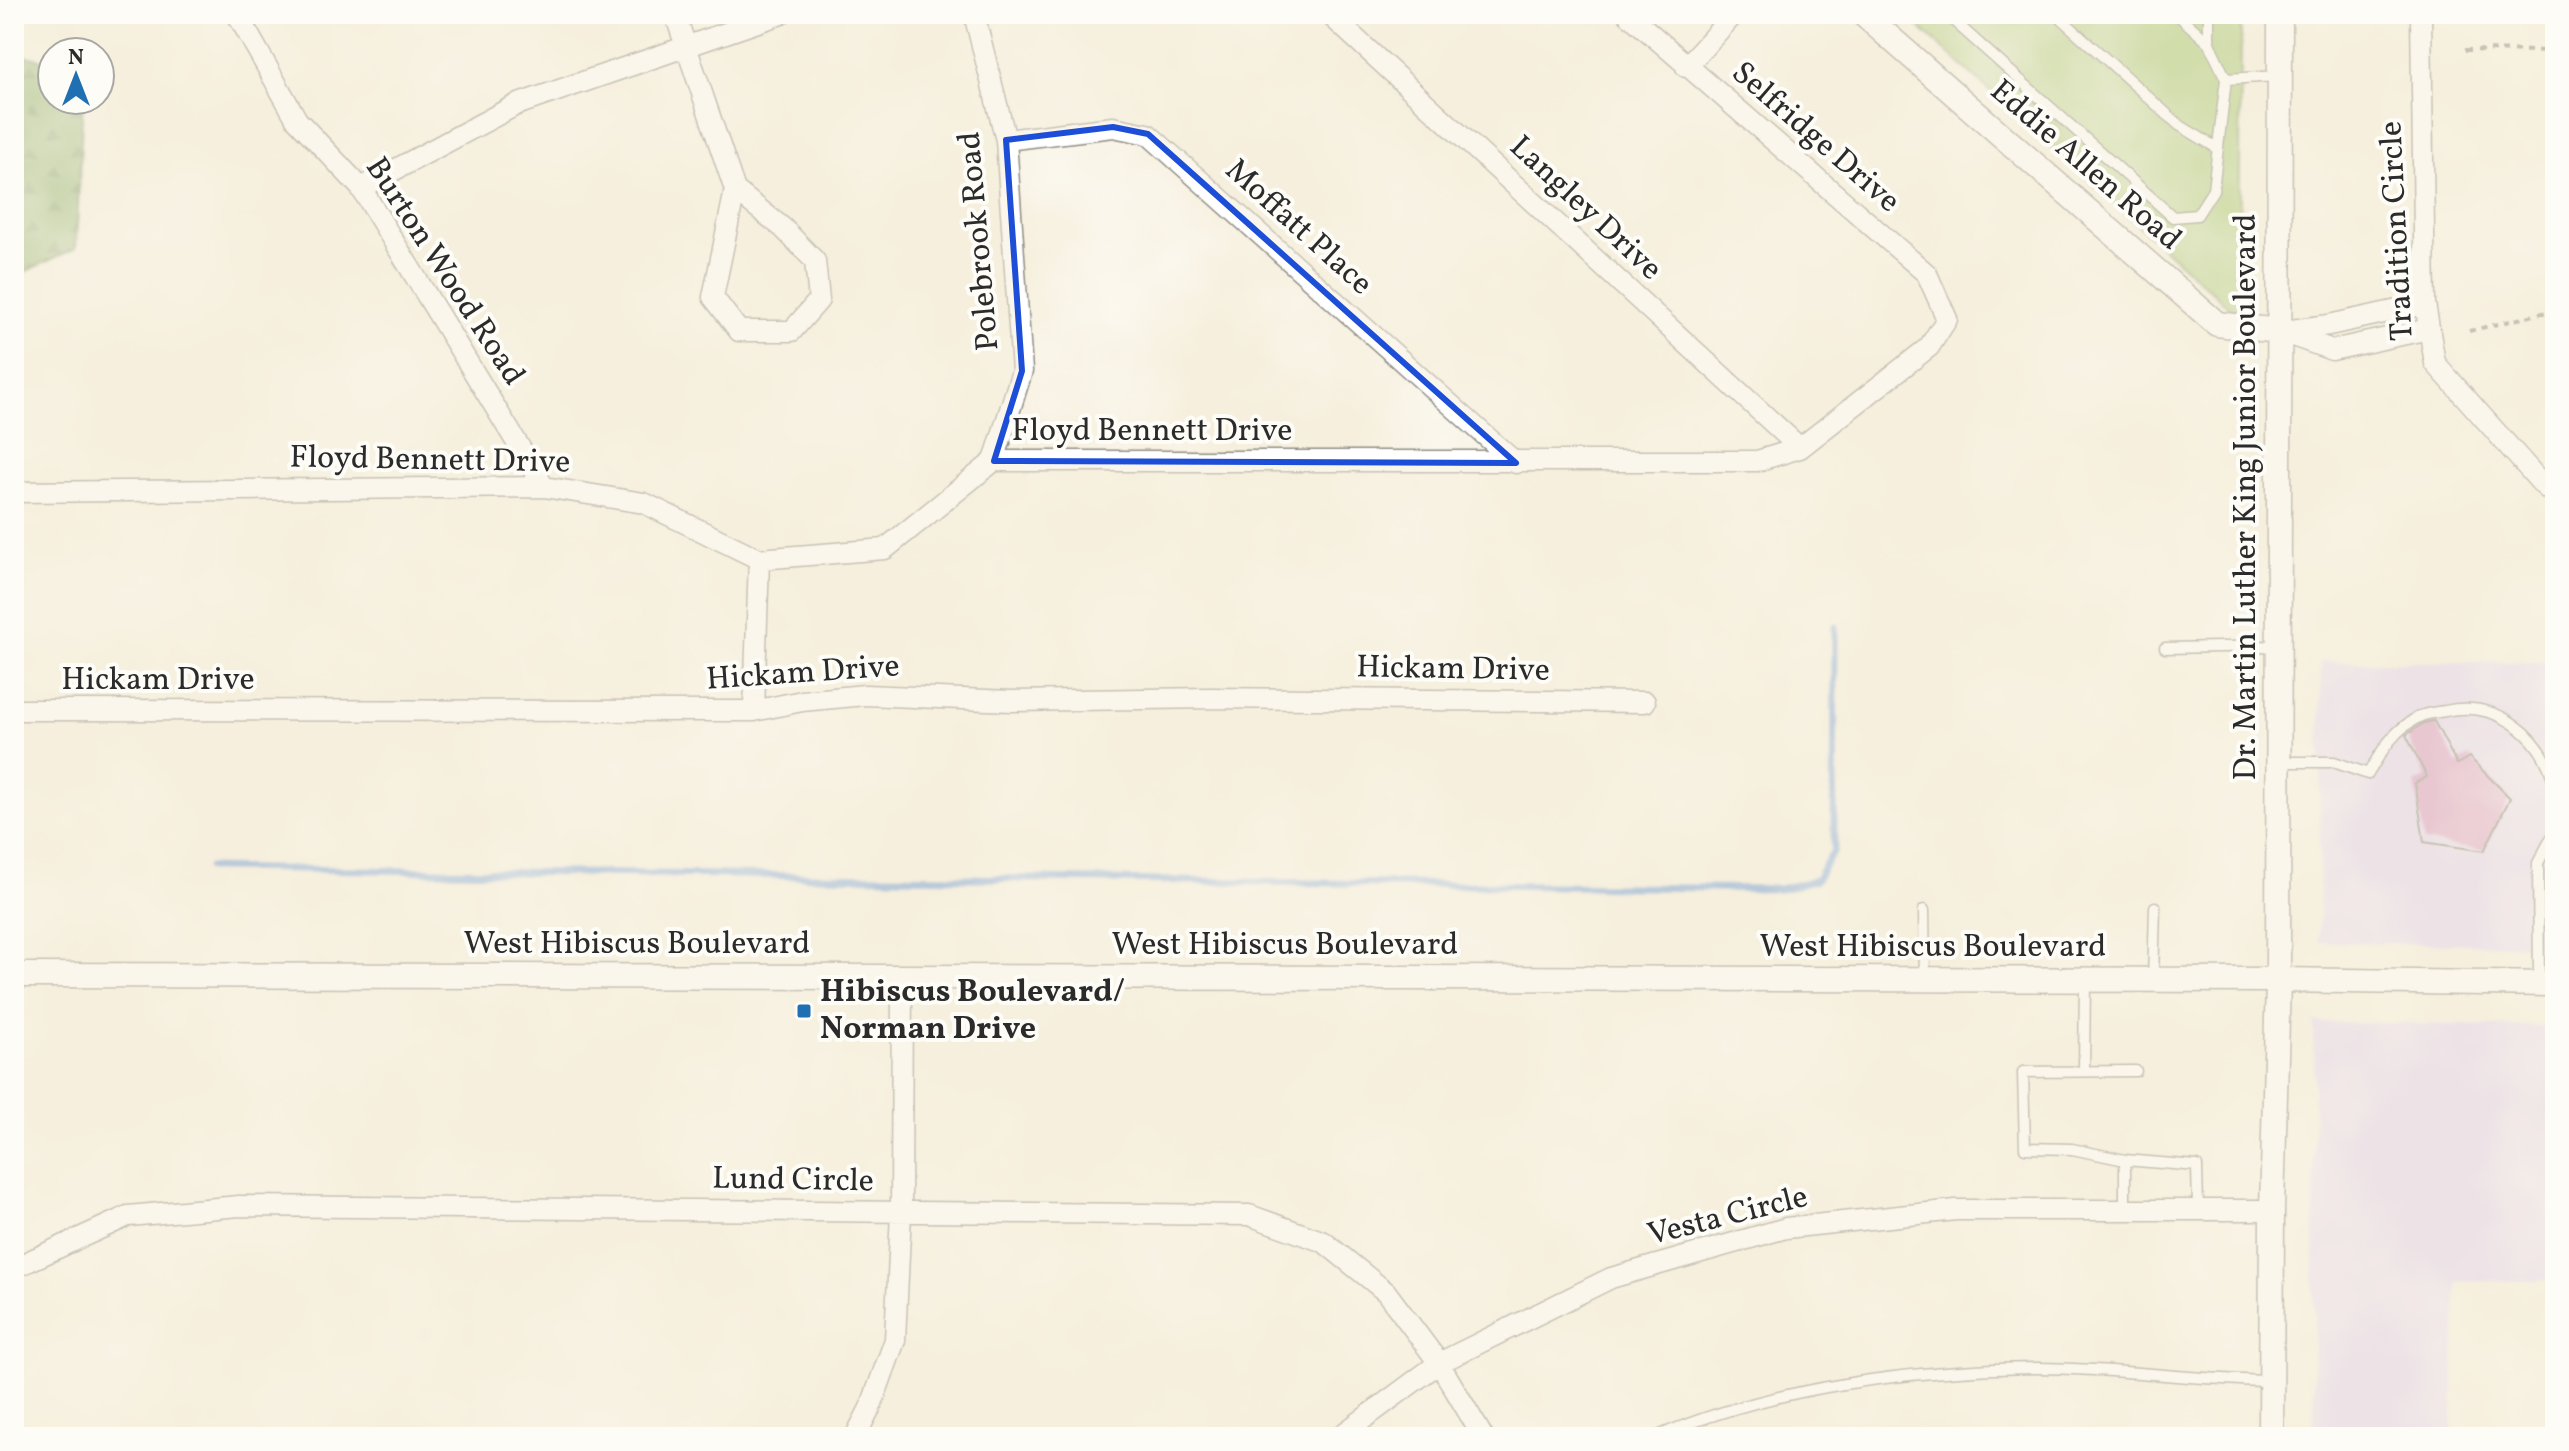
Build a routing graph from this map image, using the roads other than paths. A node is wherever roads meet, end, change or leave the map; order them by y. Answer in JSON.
{"nodes":[{"id":1,"x":675,"y":14,"type":"edge"},
{"id":2,"x":781,"y":14,"type":"edge"},
{"id":3,"x":974,"y":14,"type":"edge"},
{"id":4,"x":1329,"y":14,"type":"edge"},
{"id":5,"x":1628,"y":14,"type":"edge"},
{"id":6,"x":1734,"y":14,"type":"edge"},
{"id":7,"x":1863,"y":14,"type":"edge"},
{"id":8,"x":1946,"y":14,"type":"edge"},
{"id":9,"x":2056,"y":14,"type":"edge"},
{"id":10,"x":2177,"y":14,"type":"edge"},
{"id":11,"x":2209,"y":14,"type":"edge"},
{"id":12,"x":2280,"y":14,"type":"edge"},
{"id":13,"x":2421,"y":14,"type":"edge"},
{"id":14,"x":240,"y":15,"type":"edge"},
{"id":15,"x":2209,"y":43,"type":"junction"},
{"id":16,"x":687,"y":48,"type":"junction"},
{"id":17,"x":1686,"y":67,"type":"junction"},
{"id":18,"x":2279,"y":76,"type":"junction"},
{"id":19,"x":2226,"y":79,"type":"junction"},
{"id":20,"x":1006,"y":140,"type":"junction"},
{"id":21,"x":2217,"y":148,"type":"junction"},
{"id":22,"x":361,"y":188,"type":"junction"},
{"id":23,"x":735,"y":190,"type":"junction"},
{"id":24,"x":2425,"y":304,"type":"junction"},
{"id":25,"x":1947,"y":319,"type":"joint"},
{"id":26,"x":2429,"y":329,"type":"junction"},
{"id":27,"x":2279,"y":331,"type":"junction"},
{"id":28,"x":1800,"y":448,"type":"junction"},
{"id":29,"x":994,"y":461,"type":"junction"},
{"id":30,"x":1516,"y":463,"type":"junction"},
{"id":31,"x":544,"y":487,"type":"junction"},
{"id":32,"x":14,"y":492,"type":"edge"},
{"id":33,"x":2555,"y":495,"type":"edge"},
{"id":34,"x":759,"y":559,"type":"junction"},
{"id":35,"x":2279,"y":646,"type":"junction"},
{"id":36,"x":2165,"y":648,"type":"dead end"},
{"id":37,"x":1645,"y":702,"type":"dead end"},
{"id":38,"x":14,"y":710,"type":"edge"},
{"id":39,"x":754,"y":711,"type":"junction"},
{"id":40,"x":2279,"y":762,"type":"junction"},
{"id":41,"x":2555,"y":786,"type":"edge"},
{"id":42,"x":2555,"y":824,"type":"edge"},
{"id":43,"x":2155,"y":907,"type":"dead end"},
{"id":44,"x":1924,"y":910,"type":"dead end"},
{"id":45,"x":14,"y":975,"type":"edge"},
{"id":46,"x":902,"y":977,"type":"junction"},
{"id":47,"x":1925,"y":979,"type":"junction"},
{"id":48,"x":2085,"y":980,"type":"junction"},
{"id":49,"x":2153,"y":980,"type":"junction"},
{"id":50,"x":2278,"y":980,"type":"junction"},
{"id":51,"x":2547,"y":984,"type":"edge"},
{"id":52,"x":2084,"y":1071,"type":"junction"},
{"id":53,"x":2136,"y":1071,"type":"dead end"},
{"id":54,"x":2125,"y":1160,"type":"junction"},
{"id":55,"x":2125,"y":1210,"type":"junction"},
{"id":56,"x":2198,"y":1210,"type":"junction"},
{"id":57,"x":2272,"y":1210,"type":"junction"},
{"id":58,"x":901,"y":1212,"type":"junction"},
{"id":59,"x":14,"y":1268,"type":"edge"},
{"id":60,"x":1439,"y":1363,"type":"junction"},
{"id":61,"x":2271,"y":1381,"type":"junction"},
{"id":62,"x":855,"y":1437,"type":"edge"},
{"id":63,"x":1339,"y":1437,"type":"edge"},
{"id":64,"x":1483,"y":1437,"type":"edge"},
{"id":65,"x":1656,"y":1437,"type":"edge"},
{"id":66,"x":2271,"y":1437,"type":"edge"}],
"edges":[{"from":1,"to":16,"type":"street"},
{"from":2,"to":16,"type":"street"},
{"from":3,"to":20,"type":"street","name":"Polebrook Road"},
{"from":4,"to":28,"type":"street","name":"Langley Drive"},
{"from":5,"to":17,"type":"street","name":"Selfridge Drive"},
{"from":6,"to":17,"type":"street"},
{"from":7,"to":27,"type":"street","name":"Eddie Allen Road"},
{"from":8,"to":21,"type":"lane"},
{"from":9,"to":21,"type":"lane"},
{"from":10,"to":15,"type":"lane"},
{"from":11,"to":15,"type":"lane"},
{"from":12,"to":18,"type":"street","name":"Dr. Martin Luther King Junior Boulevard"},
{"from":13,"to":24,"type":"street","name":"Tradition Circle"},
{"from":14,"to":22,"type":"street","name":"Burton Wood Road"},
{"from":15,"to":19,"type":"lane"},
{"from":16,"to":22,"type":"street"},
{"from":16,"to":23,"type":"street"},
{"from":17,"to":25,"type":"street","name":"Selfridge Drive"},
{"from":18,"to":19,"type":"lane"},
{"from":18,"to":27,"type":"street","name":"Dr. Martin Luther King Junior Boulevard"},
{"from":19,"to":21,"type":"lane"},
{"from":20,"to":29,"type":"street","name":"Polebrook Road"},
{"from":20,"to":30,"type":"street","name":"Moffatt Place"},
{"from":22,"to":31,"type":"street","name":"Burton Wood Road"},
{"from":23,"to":23,"type":"street"},
{"from":24,"to":26,"type":"street","name":"Tradition Circle"},
{"from":24,"to":27,"type":"street"},
{"from":25,"to":28,"type":"street","name":"Floyd Bennett Drive"},
{"from":26,"to":27,"type":"street"},
{"from":26,"to":33,"type":"street","name":"Tradition Circle"},
{"from":27,"to":35,"type":"street","name":"Dr. Martin Luther King Junior Boulevard"},
{"from":28,"to":30,"type":"street","name":"Floyd Bennett Drive"},
{"from":29,"to":30,"type":"street","name":"Floyd Bennett Drive"},
{"from":29,"to":34,"type":"street","name":"Floyd Bennett Drive"},
{"from":31,"to":32,"type":"street","name":"Floyd Bennett Drive"},
{"from":31,"to":34,"type":"street","name":"Floyd Bennett Drive"},
{"from":34,"to":39,"type":"street"},
{"from":35,"to":36,"type":"lane"},
{"from":35,"to":40,"type":"street","name":"Dr. Martin Luther King Junior Boulevard"},
{"from":37,"to":39,"type":"street","name":"Hickam Drive"},
{"from":38,"to":39,"type":"street","name":"Hickam Drive"},
{"from":40,"to":41,"type":"lane"},
{"from":40,"to":50,"type":"street","name":"Dr. Martin Luther King Junior Boulevard"},
{"from":42,"to":51,"type":"lane"},
{"from":43,"to":49,"type":"lane"},
{"from":44,"to":47,"type":"lane"},
{"from":45,"to":46,"type":"street","name":"West Hibiscus Boulevard"},
{"from":46,"to":47,"type":"street","name":"West Hibiscus Boulevard"},
{"from":46,"to":58,"type":"street"},
{"from":47,"to":48,"type":"street","name":"West Hibiscus Boulevard"},
{"from":48,"to":49,"type":"street","name":"West Hibiscus Boulevard"},
{"from":48,"to":52,"type":"lane"},
{"from":49,"to":50,"type":"street","name":"West Hibiscus Boulevard"},
{"from":50,"to":51,"type":"street","name":"West Hibiscus Boulevard"},
{"from":50,"to":57,"type":"street","name":"Dr. Martin Luther King Junior Boulevard"},
{"from":52,"to":53,"type":"lane"},
{"from":52,"to":54,"type":"lane"},
{"from":54,"to":55,"type":"lane"},
{"from":54,"to":56,"type":"lane"},
{"from":55,"to":56,"type":"street","name":"Vesta Circle"},
{"from":55,"to":60,"type":"street","name":"Vesta Circle"},
{"from":56,"to":57,"type":"street","name":"Vesta Circle"},
{"from":57,"to":61,"type":"street","name":"Dr. Martin Luther King Junior Boulevard"},
{"from":58,"to":59,"type":"street","name":"Lund Circle"},
{"from":58,"to":60,"type":"street","name":"Lund Circle"},
{"from":58,"to":62,"type":"street"},
{"from":60,"to":63,"type":"street","name":"Vesta Circle"},
{"from":60,"to":64,"type":"street","name":"Lund Circle"},
{"from":61,"to":65,"type":"lane"},
{"from":61,"to":66,"type":"street","name":"Dr. Martin Luther King Junior Boulevard"}]}
